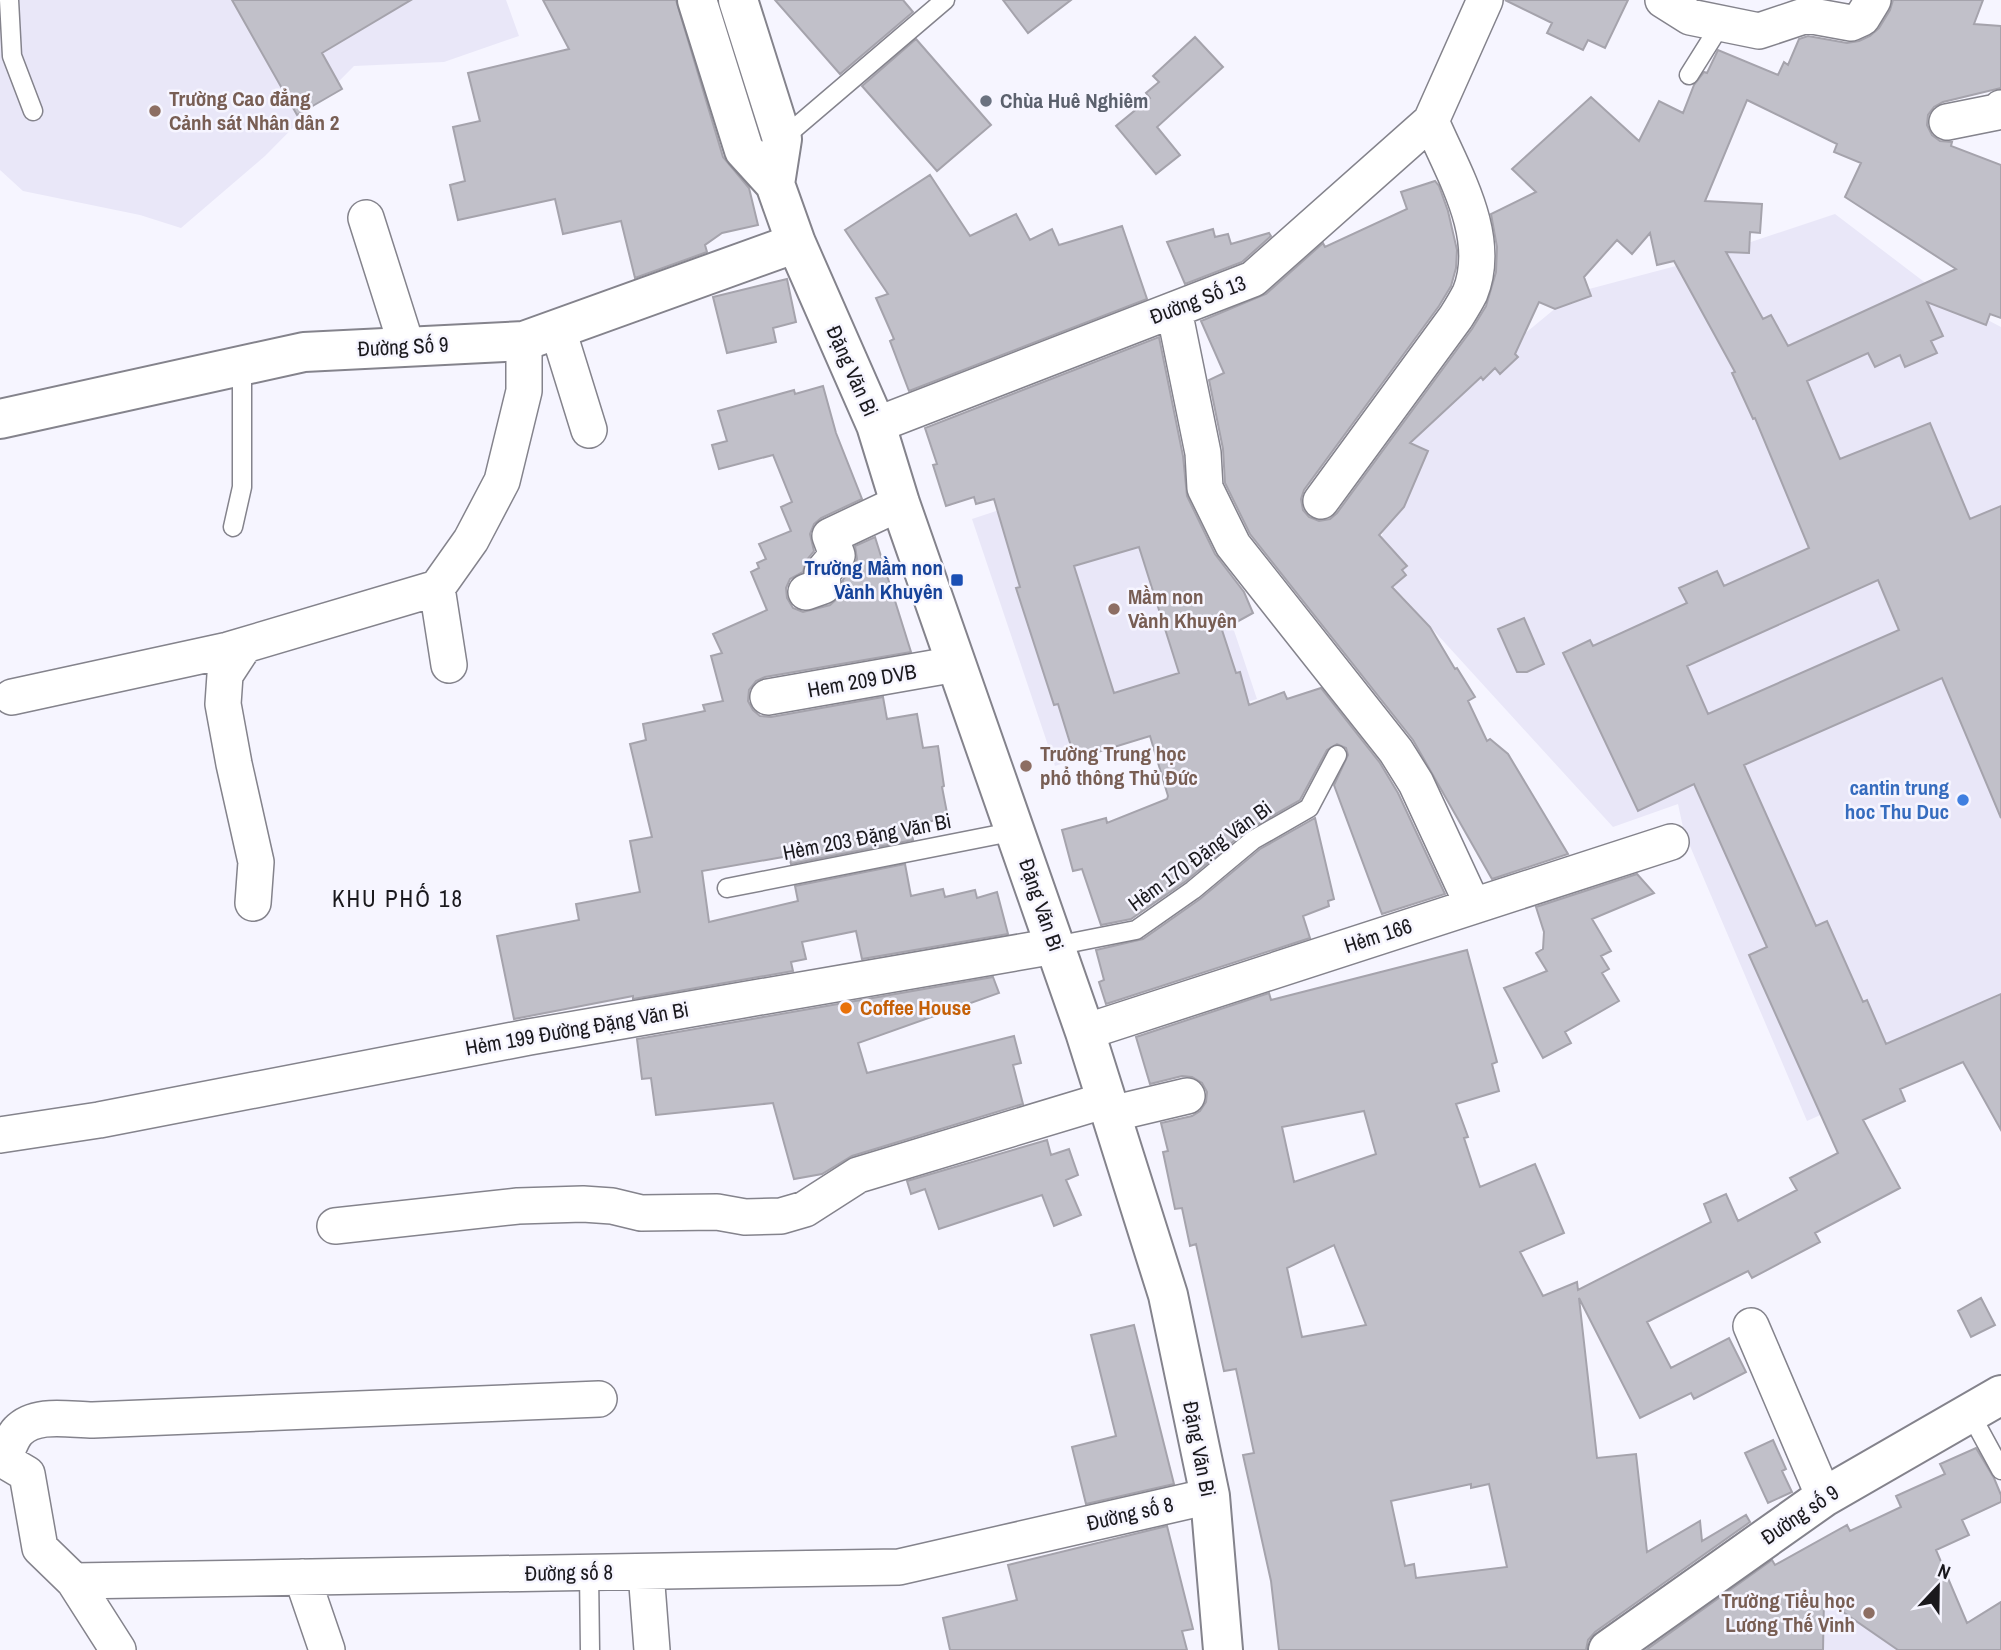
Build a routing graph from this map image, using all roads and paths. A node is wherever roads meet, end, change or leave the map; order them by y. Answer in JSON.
{"nodes":[{"id":1,"x":9,"y":0,"type":"edge"},
{"id":2,"x":697,"y":0,"type":"edge"},
{"id":3,"x":738,"y":0,"type":"edge"},
{"id":4,"x":945,"y":0,"type":"edge"},
{"id":5,"x":1485,"y":0,"type":"edge"},
{"id":6,"x":1663,"y":0,"type":"edge"},
{"id":7,"x":1873,"y":0,"type":"edge"},
{"id":8,"x":1721,"y":24,"type":"junction"},
{"id":9,"x":1689,"y":75,"type":"dead end"},
{"id":10,"x":2001,"y":108,"type":"edge"},
{"id":11,"x":33,"y":111,"type":"dead end"},
{"id":12,"x":1431,"y":121,"type":"junction"},
{"id":13,"x":1947,"y":122,"type":"dead end"},
{"id":14,"x":782,"y":139,"type":"junction"},
{"id":15,"x":775,"y":184,"type":"junction"},
{"id":16,"x":366,"y":218,"type":"dead end"},
{"id":17,"x":796,"y":243,"type":"junction"},
{"id":18,"x":1174,"y":310,"type":"junction"},
{"id":19,"x":541,"y":335,"type":"junction"},
{"id":20,"x":407,"y":347,"type":"junction"},
{"id":21,"x":242,"y":366,"type":"junction"},
{"id":22,"x":0,"y":419,"type":"edge"},
{"id":23,"x":876,"y":425,"type":"junction"},
{"id":24,"x":589,"y":429,"type":"dead end"},
{"id":25,"x":1321,"y":501,"type":"dead end"},
{"id":26,"x":900,"y":503,"type":"junction"},
{"id":27,"x":233,"y":527,"type":"dead end"},
{"id":28,"x":437,"y":588,"type":"junction"},
{"id":29,"x":806,"y":592,"type":"dead end"},
{"id":30,"x":244,"y":646,"type":"junction"},
{"id":31,"x":956,"y":664,"type":"junction"},
{"id":32,"x":449,"y":665,"type":"dead end"},
{"id":33,"x":12,"y":696,"type":"dead end"},
{"id":34,"x":768,"y":697,"type":"dead end"},
{"id":35,"x":1337,"y":754,"type":"dead end"},
{"id":36,"x":1016,"y":831,"type":"junction"},
{"id":37,"x":1671,"y":842,"type":"dead end"},
{"id":38,"x":727,"y":888,"type":"dead end"},
{"id":39,"x":253,"y":903,"type":"dead end"},
{"id":40,"x":1473,"y":906,"type":"junction"},
{"id":41,"x":1055,"y":946,"type":"junction"},
{"id":42,"x":1085,"y":1032,"type":"junction"},
{"id":43,"x":1187,"y":1096,"type":"dead end"},
{"id":44,"x":1108,"y":1107,"type":"junction"},
{"id":45,"x":0,"y":1135,"type":"edge"},
{"id":46,"x":335,"y":1226,"type":"dead end"},
{"id":47,"x":1751,"y":1326,"type":"dead end"},
{"id":48,"x":599,"y":1399,"type":"dead end"},
{"id":49,"x":1985,"y":1404,"type":"edge"},
{"id":50,"x":2,"y":1459,"type":"edge"},
{"id":51,"x":2001,"y":1470,"type":"edge"},
{"id":52,"x":1210,"y":1496,"type":"junction"},
{"id":53,"x":1824,"y":1497,"type":"junction"},
{"id":54,"x":589,"y":1572,"type":"junction"},
{"id":55,"x":646,"y":1572,"type":"junction"},
{"id":56,"x":302,"y":1577,"type":"junction"},
{"id":57,"x":74,"y":1581,"type":"junction"},
{"id":58,"x":118,"y":1650,"type":"edge"},
{"id":59,"x":327,"y":1650,"type":"edge"},
{"id":60,"x":590,"y":1650,"type":"edge"},
{"id":61,"x":652,"y":1650,"type":"edge"},
{"id":62,"x":1223,"y":1650,"type":"edge"},
{"id":63,"x":1608,"y":1650,"type":"edge"}],
"edges":[{"from":1,"to":11,"type":"lane"},
{"from":2,"to":15,"type":"main road","name":"Đặng Văn Bi"},
{"from":3,"to":14,"type":"main road","name":"Đặng Văn Bi"},
{"from":4,"to":14,"type":"lane"},
{"from":5,"to":12,"type":"street","name":"Đường Số 13"},
{"from":6,"to":8,"type":"street"},
{"from":7,"to":8,"type":"street"},
{"from":8,"to":9,"type":"lane"},
{"from":10,"to":13,"type":"street"},
{"from":12,"to":18,"type":"street","name":"Đường Số 13"},
{"from":12,"to":25,"type":"street"},
{"from":14,"to":15,"type":"main road","name":"Đặng Văn Bi"},
{"from":15,"to":17,"type":"main road","name":"Đặng Văn Bi"},
{"from":16,"to":20,"type":"street"},
{"from":17,"to":19,"type":"main road","name":"Đường Số 9"},
{"from":17,"to":23,"type":"main road","name":"Đặng Văn Bi"},
{"from":18,"to":23,"type":"street","name":"Đường Số 13"},
{"from":18,"to":40,"type":"street"},
{"from":19,"to":20,"type":"main road","name":"Đường Số 9"},
{"from":19,"to":24,"type":"street"},
{"from":19,"to":28,"type":"street"},
{"from":20,"to":21,"type":"main road","name":"Đường Số 9"},
{"from":21,"to":22,"type":"main road","name":"Đường Số 9"},
{"from":21,"to":27,"type":"lane"},
{"from":23,"to":26,"type":"main road","name":"Đặng Văn Bi"},
{"from":26,"to":29,"type":"street"},
{"from":26,"to":31,"type":"main road","name":"Đặng Văn Bi"},
{"from":28,"to":30,"type":"street"},
{"from":28,"to":32,"type":"street"},
{"from":30,"to":33,"type":"street"},
{"from":30,"to":39,"type":"street"},
{"from":31,"to":34,"type":"street","name":"Hem 209 DVB"},
{"from":31,"to":36,"type":"main road","name":"Đặng Văn Bi"},
{"from":35,"to":41,"type":"lane","name":"Hẻm 170 Đặng Văn Bi"},
{"from":36,"to":38,"type":"lane","name":"Hẻm 203 Đặng Văn Bi"},
{"from":36,"to":41,"type":"main road","name":"Đặng Văn Bi"},
{"from":37,"to":40,"type":"street","name":"Hẻm 166"},
{"from":40,"to":42,"type":"street","name":"Hẻm 166"},
{"from":41,"to":42,"type":"main road","name":"Đặng Văn Bi"},
{"from":41,"to":45,"type":"street","name":"Hẻm 199 Đường Đặng Văn Bi"},
{"from":42,"to":44,"type":"main road","name":"Đặng Văn Bi"},
{"from":43,"to":44,"type":"street"},
{"from":44,"to":46,"type":"street"},
{"from":44,"to":52,"type":"main road","name":"Đặng Văn Bi"},
{"from":47,"to":53,"type":"street"},
{"from":48,"to":50,"type":"street"},
{"from":49,"to":51,"type":"lane"},
{"from":49,"to":53,"type":"main road","name":"Đường số 9"},
{"from":50,"to":57,"type":"street"},
{"from":52,"to":55,"type":"street","name":"Đường số 8"},
{"from":52,"to":62,"type":"main road","name":"Đặng Văn Bi"},
{"from":53,"to":63,"type":"main road","name":"Đường số 9"},
{"from":54,"to":55,"type":"street","name":"Đường số 8"},
{"from":54,"to":56,"type":"street","name":"Đường số 8"},
{"from":54,"to":60,"type":"lane"},
{"from":55,"to":61,"type":"street"},
{"from":56,"to":57,"type":"street","name":"Đường số 8"},
{"from":56,"to":59,"type":"street"},
{"from":57,"to":58,"type":"street"}]}
